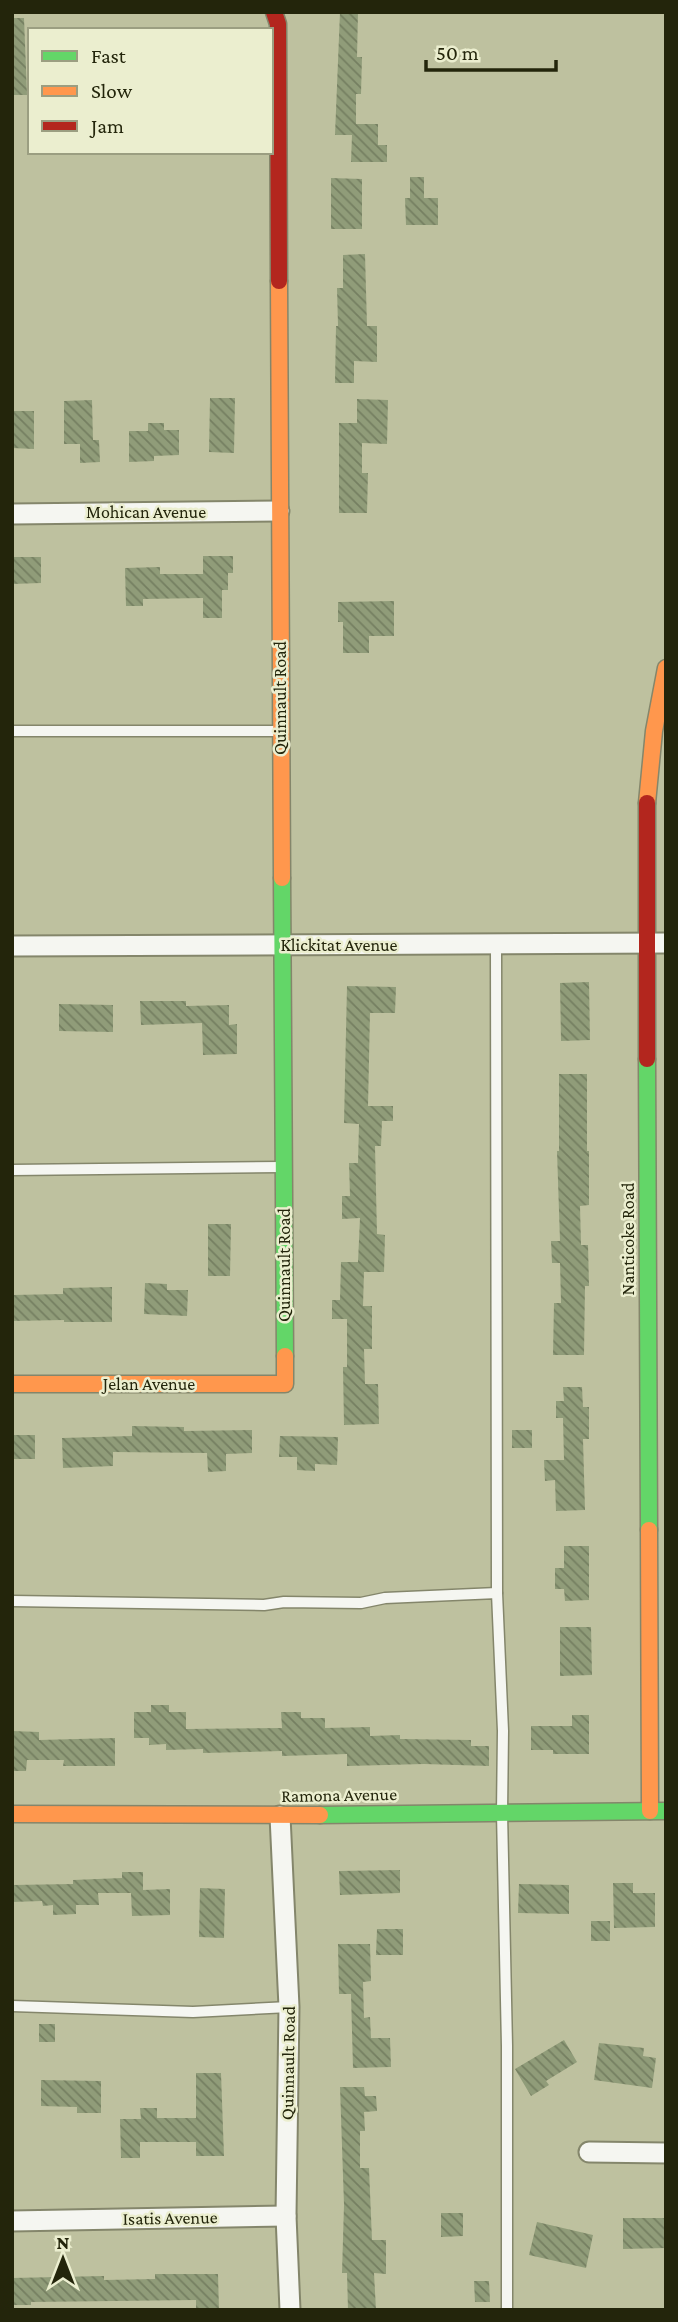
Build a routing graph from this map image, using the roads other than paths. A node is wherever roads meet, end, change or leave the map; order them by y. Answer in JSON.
{"nodes":[{"id":1,"x":274,"y":12,"type":"edge"},
{"id":2,"x":279,"y":511,"type":"junction"},
{"id":3,"x":12,"y":513,"type":"edge"},
{"id":4,"x":666,"y":668,"type":"edge"},
{"id":5,"x":12,"y":731,"type":"edge"},
{"id":6,"x":281,"y":731,"type":"junction"},
{"id":7,"x":656,"y":943,"type":"edge"},
{"id":8,"x":496,"y":944,"type":"junction"},
{"id":9,"x":281,"y":945,"type":"junction"},
{"id":10,"x":12,"y":946,"type":"edge"},
{"id":11,"x":284,"y":1167,"type":"junction"},
{"id":12,"x":12,"y":1170,"type":"edge"},
{"id":13,"x":12,"y":1384,"type":"edge"},
{"id":14,"x":285,"y":1384,"type":"joint"},
{"id":15,"x":657,"y":1520,"type":"edge"},
{"id":16,"x":497,"y":1593,"type":"junction"},
{"id":17,"x":12,"y":1601,"type":"edge"},
{"id":18,"x":658,"y":1811,"type":"edge"},
{"id":19,"x":502,"y":1813,"type":"junction"},
{"id":20,"x":12,"y":1814,"type":"edge"},
{"id":21,"x":279,"y":1816,"type":"junction"},
{"id":22,"x":12,"y":2006,"type":"edge"},
{"id":23,"x":289,"y":2007,"type":"junction"},
{"id":24,"x":589,"y":2152,"type":"dead end"},
{"id":25,"x":666,"y":2153,"type":"edge"},
{"id":26,"x":286,"y":2216,"type":"junction"},
{"id":27,"x":12,"y":2221,"type":"edge"},
{"id":28,"x":290,"y":2310,"type":"edge"},
{"id":29,"x":507,"y":2310,"type":"edge"}],
"edges":[{"from":1,"to":2,"type":"street","name":"Quinnault Road"},
{"from":2,"to":3,"type":"street","name":"Mohican Avenue"},
{"from":2,"to":6,"type":"street","name":"Quinnault Road"},
{"from":4,"to":7,"type":"street","name":"Nanticoke Road"},
{"from":5,"to":6,"type":"lane"},
{"from":6,"to":9,"type":"street","name":"Quinnault Road"},
{"from":7,"to":8,"type":"street","name":"Klickitat Avenue"},
{"from":7,"to":15,"type":"street","name":"Nanticoke Road"},
{"from":8,"to":9,"type":"street","name":"Klickitat Avenue"},
{"from":8,"to":16,"type":"lane"},
{"from":9,"to":10,"type":"street","name":"Klickitat Avenue"},
{"from":9,"to":11,"type":"street","name":"Quinnault Road"},
{"from":11,"to":12,"type":"lane"},
{"from":11,"to":14,"type":"street","name":"Quinnault Road"},
{"from":13,"to":14,"type":"street","name":"Jelan Avenue"},
{"from":15,"to":18,"type":"street","name":"Nanticoke Road"},
{"from":16,"to":17,"type":"lane"},
{"from":16,"to":19,"type":"lane"},
{"from":18,"to":19,"type":"street","name":"Ramona Avenue"},
{"from":19,"to":21,"type":"street","name":"Ramona Avenue"},
{"from":19,"to":29,"type":"lane"},
{"from":20,"to":21,"type":"street","name":"Ramona Avenue"},
{"from":21,"to":23,"type":"street","name":"Quinnault Road"},
{"from":22,"to":23,"type":"lane"},
{"from":23,"to":26,"type":"street","name":"Quinnault Road"},
{"from":24,"to":25,"type":"street"},
{"from":26,"to":27,"type":"street","name":"Isatis Avenue"},
{"from":26,"to":28,"type":"street","name":"Quinnault Road"}]}
